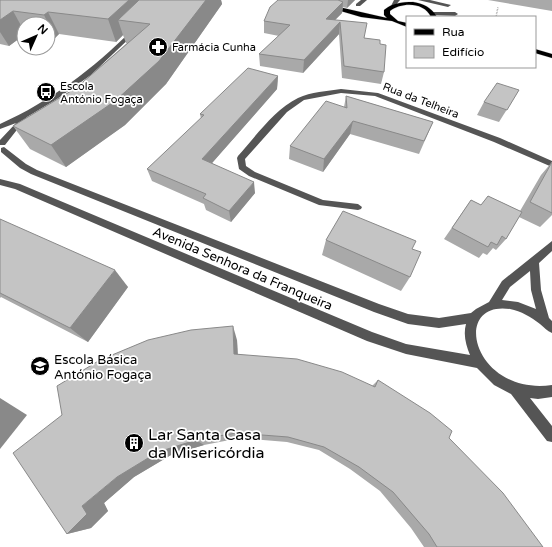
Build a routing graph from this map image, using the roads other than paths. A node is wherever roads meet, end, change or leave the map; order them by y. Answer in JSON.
{"nodes":[{"id":1,"x":364,"y":0,"type":"edge"},
{"id":2,"x":397,"y":0,"type":"edge"},
{"id":3,"x":421,"y":0,"type":"edge"},
{"id":4,"x":409,"y":2,"type":"edge"},
{"id":5,"x":322,"y":5,"type":"edge"},
{"id":6,"x":358,"y":5,"type":"dead end"},
{"id":7,"x":391,"y":6,"type":"junction"},
{"id":8,"x":426,"y":8,"type":"junction"},
{"id":9,"x":346,"y":11,"type":"junction"},
{"id":10,"x":434,"y":16,"type":"edge"},
{"id":11,"x":451,"y":16,"type":"edge"},
{"id":12,"x":391,"y":20,"type":"junction"},
{"id":13,"x":140,"y":24,"type":"edge"},
{"id":14,"x":406,"y":25,"type":"edge"},
{"id":15,"x":536,"y":53,"type":"edge"},
{"id":16,"x":552,"y":56,"type":"edge"},
{"id":17,"x":552,"y":62,"type":"edge"},
{"id":18,"x":25,"y":117,"type":"junction"},
{"id":19,"x":0,"y":127,"type":"edge"},
{"id":20,"x":1,"y":148,"type":"edge"},
{"id":21,"x":552,"y":164,"type":"edge"},
{"id":22,"x":0,"y":182,"type":"edge"},
{"id":23,"x":358,"y":207,"type":"dead end"},
{"id":24,"x":552,"y":244,"type":"edge"},
{"id":25,"x":534,"y":262,"type":"junction"},
{"id":26,"x":493,"y":305,"type":"junction"},
{"id":27,"x":474,"y":318,"type":"junction"},
{"id":28,"x":548,"y":324,"type":"edge"},
{"id":29,"x":481,"y":363,"type":"junction"},
{"id":30,"x":516,"y":390,"type":"junction"},
{"id":31,"x":552,"y":391,"type":"edge"},
{"id":32,"x":552,"y":436,"type":"edge"}],
"edges":[{"from":1,"to":6,"type":"street"},
{"from":2,"to":7,"type":"street"},
{"from":3,"to":8,"type":"street"},
{"from":4,"to":7,"type":"main road"},
{"from":4,"to":8,"type":"main road"},
{"from":5,"to":9,"type":"main road"},
{"from":7,"to":9,"type":"main road"},
{"from":7,"to":12,"type":"main road"},
{"from":8,"to":10,"type":"main road"},
{"from":9,"to":12,"type":"main road"},
{"from":10,"to":11,"type":"street"},
{"from":12,"to":14,"type":"main road"},
{"from":13,"to":18,"type":"street"},
{"from":15,"to":16,"type":"main road"},
{"from":15,"to":17,"type":"main road"},
{"from":18,"to":19,"type":"street"},
{"from":18,"to":20,"type":"street"},
{"from":20,"to":27,"type":"street","name":"Avenida Senhora da Franqueira"},
{"from":21,"to":23,"type":"street","name":"Rua da Telheira"},
{"from":22,"to":29,"type":"street","name":"Avenida Senhora da Franqueira"},
{"from":24,"to":25,"type":"street"},
{"from":25,"to":26,"type":"street"},
{"from":25,"to":28,"type":"street"},
{"from":26,"to":27,"type":"street"},
{"from":26,"to":28,"type":"street"},
{"from":27,"to":29,"type":"street"},
{"from":29,"to":30,"type":"street"},
{"from":30,"to":31,"type":"street"},
{"from":30,"to":32,"type":"street"}]}
